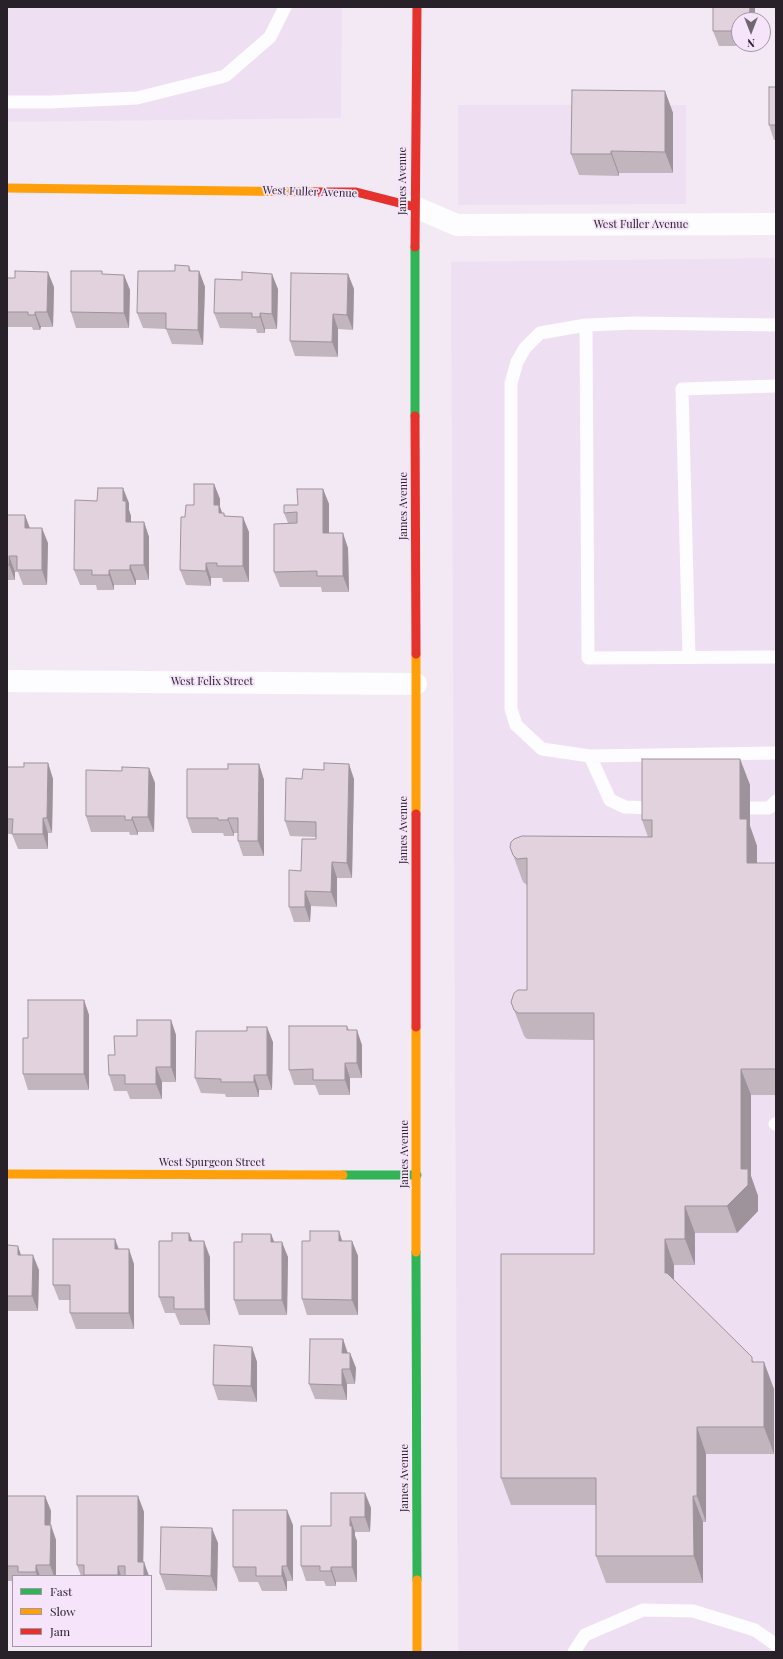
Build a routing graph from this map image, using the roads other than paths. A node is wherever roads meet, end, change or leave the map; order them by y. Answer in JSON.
{"nodes":[{"id":1,"x":285,"y":7,"type":"edge"},
{"id":2,"x":417,"y":7,"type":"edge"},
{"id":3,"x":7,"y":102,"type":"edge"},
{"id":4,"x":7,"y":188,"type":"edge"},
{"id":5,"x":415,"y":207,"type":"junction"},
{"id":6,"x":776,"y":224,"type":"edge"},
{"id":7,"x":776,"y":324,"type":"edge"},
{"id":8,"x":586,"y":325,"type":"junction"},
{"id":9,"x":776,"y":386,"type":"edge"},
{"id":10,"x":689,"y":657,"type":"junction"},
{"id":11,"x":776,"y":657,"type":"edge"},
{"id":12,"x":7,"y":681,"type":"edge"},
{"id":13,"x":416,"y":684,"type":"junction"},
{"id":14,"x":776,"y":753,"type":"edge"},
{"id":15,"x":590,"y":756,"type":"junction"},
{"id":16,"x":776,"y":801,"type":"edge"},
{"id":17,"x":652,"y":808,"type":"edge"},
{"id":18,"x":750,"y":808,"type":"dead end"},
{"id":19,"x":7,"y":1174,"type":"edge"},
{"id":20,"x":417,"y":1175,"type":"junction"},
{"id":21,"x":776,"y":1645,"type":"edge"},
{"id":22,"x":418,"y":1652,"type":"edge"},
{"id":23,"x":574,"y":1652,"type":"edge"}],
"edges":[{"from":1,"to":3,"type":"lane"},
{"from":2,"to":5,"type":"main road","name":"James Avenue"},
{"from":4,"to":5,"type":"main road","name":"West Fuller Avenue"},
{"from":5,"to":6,"type":"street","name":"West Fuller Avenue"},
{"from":5,"to":13,"type":"main road","name":"James Avenue"},
{"from":7,"to":8,"type":"lane"},
{"from":8,"to":10,"type":"lane"},
{"from":8,"to":15,"type":"lane"},
{"from":9,"to":10,"type":"lane"},
{"from":10,"to":11,"type":"lane"},
{"from":12,"to":13,"type":"street","name":"West Felix Street"},
{"from":13,"to":20,"type":"main road","name":"James Avenue"},
{"from":14,"to":15,"type":"lane"},
{"from":15,"to":17,"type":"lane"},
{"from":16,"to":18,"type":"lane"},
{"from":19,"to":20,"type":"main road","name":"West Spurgeon Street"},
{"from":20,"to":22,"type":"main road","name":"James Avenue"},
{"from":21,"to":23,"type":"lane"}]}
